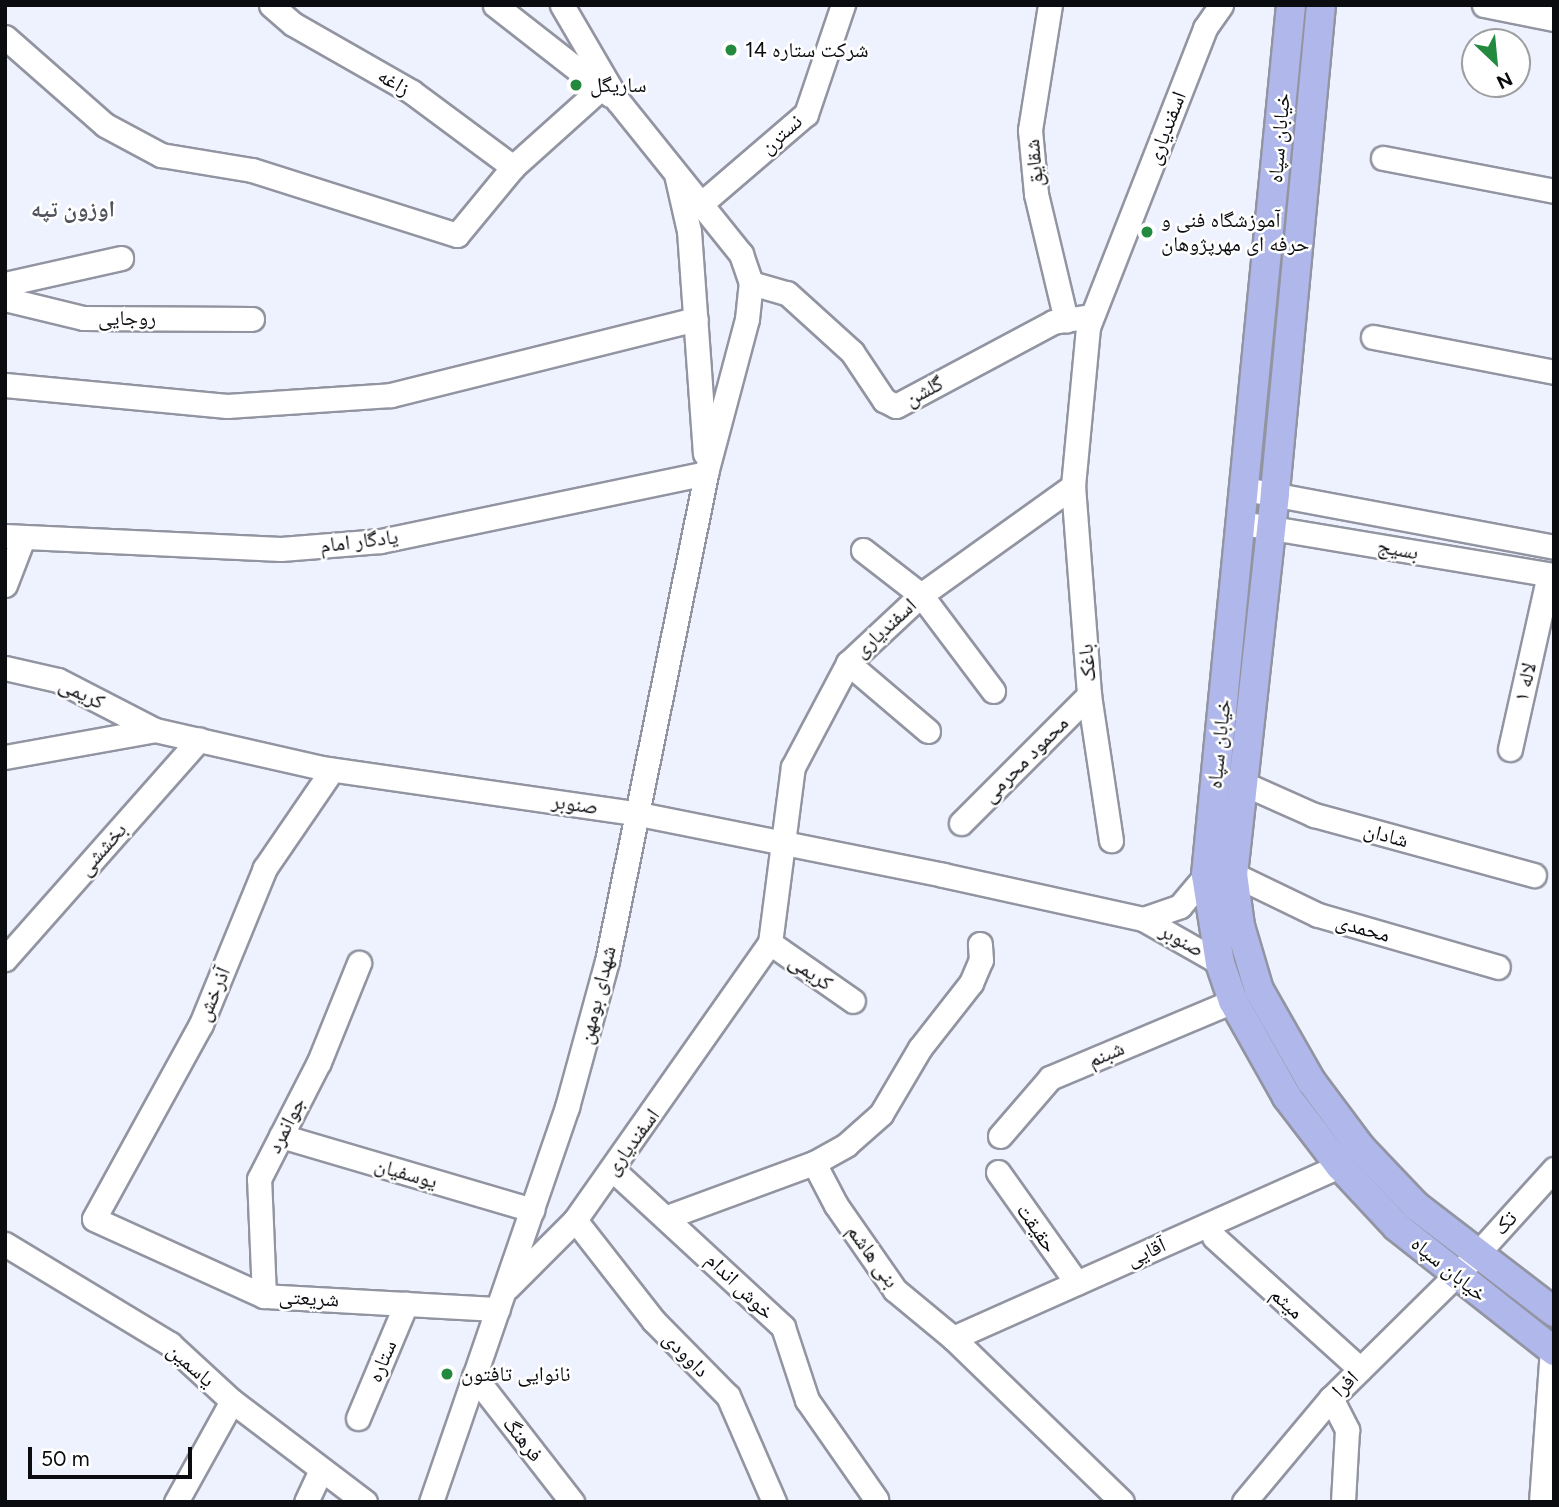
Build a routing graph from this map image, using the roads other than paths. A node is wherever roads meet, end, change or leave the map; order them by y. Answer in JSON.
{"nodes":[{"id":1,"x":271,"y":5,"type":"edge"},
{"id":2,"x":495,"y":5,"type":"edge"},
{"id":3,"x":562,"y":5,"type":"edge"},
{"id":4,"x":843,"y":5,"type":"edge"},
{"id":5,"x":1050,"y":5,"type":"edge"},
{"id":6,"x":1221,"y":5,"type":"edge"},
{"id":7,"x":1291,"y":5,"type":"edge"},
{"id":8,"x":1321,"y":5,"type":"edge"},
{"id":9,"x":1484,"y":5,"type":"edge"},
{"id":10,"x":1554,"y":19,"type":"edge"},
{"id":11,"x":5,"y":37,"type":"edge"},
{"id":12,"x":610,"y":94,"type":"junction"},
{"id":13,"x":1383,"y":158,"type":"dead end"},
{"id":14,"x":513,"y":167,"type":"junction"},
{"id":15,"x":675,"y":167,"type":"junction"},
{"id":16,"x":1554,"y":191,"type":"edge"},
{"id":17,"x":702,"y":202,"type":"junction"},
{"id":18,"x":121,"y":258,"type":"dead end"},
{"id":19,"x":751,"y":283,"type":"junction"},
{"id":20,"x":5,"y":284,"type":"edge"},
{"id":21,"x":5,"y":299,"type":"edge"},
{"id":22,"x":1092,"y":316,"type":"junction"},
{"id":23,"x":252,"y":319,"type":"dead end"},
{"id":24,"x":696,"y":319,"type":"junction"},
{"id":25,"x":1066,"y":320,"type":"junction"},
{"id":26,"x":1373,"y":337,"type":"dead end"},
{"id":27,"x":1554,"y":372,"type":"edge"},
{"id":28,"x":5,"y":385,"type":"edge"},
{"id":29,"x":706,"y":473,"type":"junction"},
{"id":30,"x":1073,"y":486,"type":"junction"},
{"id":31,"x":1245,"y":489,"type":"junction"},
{"id":32,"x":1275,"y":494,"type":"junction"},
{"id":33,"x":1242,"y":523,"type":"junction"},
{"id":34,"x":1271,"y":527,"type":"junction"},
{"id":35,"x":14,"y":537,"type":"edge"},
{"id":36,"x":1554,"y":547,"type":"edge"},
{"id":37,"x":863,"y":550,"type":"dead end"},
{"id":38,"x":1551,"y":575,"type":"edge"},
{"id":39,"x":5,"y":585,"type":"edge"},
{"id":40,"x":921,"y":594,"type":"junction"},
{"id":41,"x":848,"y":663,"type":"junction"},
{"id":42,"x":5,"y":668,"type":"edge"},
{"id":43,"x":993,"y":691,"type":"dead end"},
{"id":44,"x":1089,"y":695,"type":"junction"},
{"id":45,"x":155,"y":730,"type":"junction"},
{"id":46,"x":928,"y":731,"type":"dead end"},
{"id":47,"x":199,"y":740,"type":"junction"},
{"id":48,"x":1510,"y":749,"type":"dead end"},
{"id":49,"x":5,"y":757,"type":"edge"},
{"id":50,"x":332,"y":769,"type":"junction"},
{"id":51,"x":1242,"y":783,"type":"junction"},
{"id":52,"x":634,"y":813,"type":"junction"},
{"id":53,"x":961,"y":823,"type":"dead end"},
{"id":54,"x":1111,"y":840,"type":"dead end"},
{"id":55,"x":782,"y":843,"type":"junction"},
{"id":56,"x":1219,"y":874,"type":"junction"},
{"id":57,"x":1534,"y":876,"type":"dead end"},
{"id":58,"x":1143,"y":919,"type":"junction"},
{"id":59,"x":769,"y":943,"type":"junction"},
{"id":60,"x":980,"y":943,"type":"dead end"},
{"id":61,"x":5,"y":959,"type":"edge"},
{"id":62,"x":359,"y":963,"type":"dead end"},
{"id":63,"x":1220,"y":963,"type":"junction"},
{"id":64,"x":1498,"y":967,"type":"dead end"},
{"id":65,"x":853,"y":1001,"type":"dead end"},
{"id":66,"x":1233,"y":1001,"type":"junction"},
{"id":67,"x":281,"y":1136,"type":"junction"},
{"id":68,"x":1000,"y":1136,"type":"dead end"},
{"id":69,"x":814,"y":1163,"type":"junction"},
{"id":70,"x":1340,"y":1166,"type":"junction"},
{"id":71,"x":612,"y":1168,"type":"junction"},
{"id":72,"x":1554,"y":1169,"type":"edge"},
{"id":73,"x":998,"y":1172,"type":"dead end"},
{"id":74,"x":532,"y":1210,"type":"junction"},
{"id":75,"x":667,"y":1217,"type":"junction"},
{"id":76,"x":94,"y":1219,"type":"joint"},
{"id":77,"x":575,"y":1220,"type":"junction"},
{"id":78,"x":1214,"y":1237,"type":"dead end"},
{"id":79,"x":5,"y":1244,"type":"edge"},
{"id":80,"x":1477,"y":1254,"type":"junction"},
{"id":81,"x":1455,"y":1274,"type":"junction"},
{"id":82,"x":1077,"y":1283,"type":"junction"},
{"id":83,"x":264,"y":1296,"type":"junction"},
{"id":84,"x":501,"y":1300,"type":"junction"},
{"id":85,"x":406,"y":1304,"type":"junction"},
{"id":86,"x":1554,"y":1312,"type":"edge"},
{"id":87,"x":953,"y":1338,"type":"junction"},
{"id":88,"x":1553,"y":1350,"type":"edge"},
{"id":89,"x":1360,"y":1370,"type":"junction"},
{"id":90,"x":474,"y":1376,"type":"junction"},
{"id":91,"x":1331,"y":1398,"type":"junction"},
{"id":92,"x":232,"y":1401,"type":"junction"},
{"id":93,"x":358,"y":1418,"type":"dead end"},
{"id":94,"x":321,"y":1471,"type":"junction"},
{"id":95,"x":876,"y":1499,"type":"dead end"},
{"id":96,"x":176,"y":1502,"type":"edge"},
{"id":97,"x":306,"y":1502,"type":"edge"},
{"id":98,"x":365,"y":1502,"type":"edge"},
{"id":99,"x":431,"y":1502,"type":"edge"},
{"id":100,"x":572,"y":1502,"type":"edge"},
{"id":101,"x":774,"y":1502,"type":"edge"},
{"id":102,"x":1122,"y":1502,"type":"edge"},
{"id":103,"x":1244,"y":1502,"type":"edge"},
{"id":104,"x":1343,"y":1502,"type":"edge"},
{"id":105,"x":1541,"y":1502,"type":"edge"}],
"edges":[{"from":1,"to":14,"type":"street","name":"زاغه"},
{"from":2,"to":12,"type":"street"},
{"from":3,"to":12,"type":"street"},
{"from":4,"to":17,"type":"street","name":"نسترن"},
{"from":5,"to":25,"type":"street","name":"شقایق"},
{"from":6,"to":22,"type":"street","name":"اسفندیاری"},
{"from":7,"to":31,"type":"main road","name":"خیابان سپاه"},
{"from":8,"to":32,"type":"main road","name":"خیابان سپاه"},
{"from":9,"to":10,"type":"street"},
{"from":11,"to":14,"type":"street"},
{"from":12,"to":14,"type":"street"},
{"from":12,"to":15,"type":"street"},
{"from":13,"to":16,"type":"street"},
{"from":15,"to":17,"type":"street"},
{"from":15,"to":24,"type":"street"},
{"from":17,"to":19,"type":"street"},
{"from":18,"to":20,"type":"street"},
{"from":19,"to":25,"type":"street","name":"گلشن"},
{"from":19,"to":29,"type":"street"},
{"from":21,"to":23,"type":"street","name":"روجایی"},
{"from":22,"to":25,"type":"street","name":"گلشن"},
{"from":22,"to":30,"type":"street","name":"اسفندیاری"},
{"from":24,"to":28,"type":"street"},
{"from":24,"to":29,"type":"street"},
{"from":26,"to":27,"type":"street"},
{"from":29,"to":35,"type":"street","name":"یادگار امام"},
{"from":29,"to":52,"type":"street","name":"شهدای بومهن"},
{"from":30,"to":40,"type":"street","name":"اسفندیاری"},
{"from":30,"to":44,"type":"street","name":"باغک"},
{"from":31,"to":32,"type":"street","name":"بسیج"},
{"from":31,"to":33,"type":"main road","name":"خیابان سپاه"},
{"from":32,"to":34,"type":"main road","name":"خیابان سپاه"},
{"from":32,"to":36,"type":"street","name":"بسیج"},
{"from":33,"to":34,"type":"street","name":"بسیج"},
{"from":33,"to":56,"type":"main road","name":"خیابان سپاه"},
{"from":34,"to":38,"type":"street","name":"بسیج"},
{"from":34,"to":51,"type":"main road","name":"خیابان سپاه"},
{"from":35,"to":39,"type":"street"},
{"from":37,"to":40,"type":"street"},
{"from":38,"to":48,"type":"street","name":"لاله ۱"},
{"from":40,"to":41,"type":"street","name":"اسفندیاری"},
{"from":40,"to":43,"type":"street"},
{"from":41,"to":46,"type":"street"},
{"from":41,"to":55,"type":"street","name":"اسفندیاری"},
{"from":42,"to":45,"type":"street","name":"کریمی"},
{"from":44,"to":53,"type":"street","name":"محمود محرمی"},
{"from":44,"to":54,"type":"street","name":"باغک"},
{"from":45,"to":47,"type":"street","name":"صنوبر"},
{"from":45,"to":49,"type":"street","name":"صنوبر"},
{"from":47,"to":50,"type":"street","name":"صنوبر"},
{"from":47,"to":61,"type":"street","name":"بخششی"},
{"from":50,"to":52,"type":"street","name":"صنوبر"},
{"from":50,"to":76,"type":"street","name":"آذرخش"},
{"from":51,"to":56,"type":"main road","name":"خیابان سپاه"},
{"from":51,"to":57,"type":"street","name":"شادان"},
{"from":52,"to":55,"type":"street","name":"صنوبر"},
{"from":52,"to":74,"type":"street","name":"شهدای بومهن"},
{"from":55,"to":58,"type":"street","name":"صنوبر"},
{"from":55,"to":59,"type":"street","name":"اسفندیاری"},
{"from":56,"to":58,"type":"street","name":"صنوبر"},
{"from":56,"to":63,"type":"main road","name":"خیابان سپاه"},
{"from":56,"to":64,"type":"street","name":"محمدی"},
{"from":56,"to":80,"type":"main road","name":"خیابان سپاه"},
{"from":58,"to":63,"type":"street","name":"صنوبر"},
{"from":59,"to":65,"type":"street","name":"کریمی"},
{"from":59,"to":71,"type":"street","name":"اسفندیاری"},
{"from":60,"to":69,"type":"street"},
{"from":62,"to":67,"type":"street","name":"جوانمرد"},
{"from":63,"to":66,"type":"main road","name":"خیابان سپاه"},
{"from":66,"to":68,"type":"street","name":"شبنم"},
{"from":66,"to":70,"type":"main road","name":"خیابان سپاه"},
{"from":67,"to":74,"type":"street","name":"یوسفیان"},
{"from":67,"to":83,"type":"street","name":"جوانمرد"},
{"from":69,"to":75,"type":"street"},
{"from":69,"to":87,"type":"street","name":"بنی هاشم"},
{"from":70,"to":81,"type":"main road","name":"خیابان سپاه"},
{"from":70,"to":82,"type":"street","name":"آقایی"},
{"from":71,"to":75,"type":"street","name":"خوش اندام"},
{"from":71,"to":77,"type":"street","name":"اسفندیاری"},
{"from":72,"to":80,"type":"street","name":"تک"},
{"from":73,"to":82,"type":"street","name":"حقیقت"},
{"from":74,"to":84,"type":"street","name":"شهدای بومهن"},
{"from":75,"to":95,"type":"street","name":"خوش اندام"},
{"from":76,"to":83,"type":"street","name":"شریعتی"},
{"from":77,"to":84,"type":"street","name":"اسفندیاری"},
{"from":77,"to":101,"type":"street","name":"داوودی"},
{"from":78,"to":89,"type":"street","name":"میثم"},
{"from":79,"to":92,"type":"street","name":"یاسمین"},
{"from":80,"to":81,"type":"street","name":"تک"},
{"from":80,"to":86,"type":"main road","name":"خیابان سپاه"},
{"from":81,"to":88,"type":"main road","name":"خیابان سپاه"},
{"from":81,"to":89,"type":"street","name":"افرا"},
{"from":82,"to":87,"type":"street","name":"آقایی"},
{"from":83,"to":85,"type":"street","name":"شریعتی"},
{"from":84,"to":85,"type":"street","name":"شریعتی"},
{"from":84,"to":90,"type":"street","name":"شهدای بومهن"},
{"from":85,"to":93,"type":"street","name":"ستاره"},
{"from":87,"to":102,"type":"street","name":"بنی هاشم"},
{"from":88,"to":105,"type":"street"},
{"from":89,"to":91,"type":"street","name":"افرا"},
{"from":90,"to":99,"type":"street","name":"شهدای بومهن"},
{"from":90,"to":100,"type":"street","name":"فرهنگ"},
{"from":91,"to":103,"type":"street","name":"افرا"},
{"from":91,"to":104,"type":"street"},
{"from":92,"to":94,"type":"street","name":"یاسمین"},
{"from":92,"to":96,"type":"street"},
{"from":94,"to":97,"type":"street"},
{"from":94,"to":98,"type":"street","name":"یاسمین"}]}
